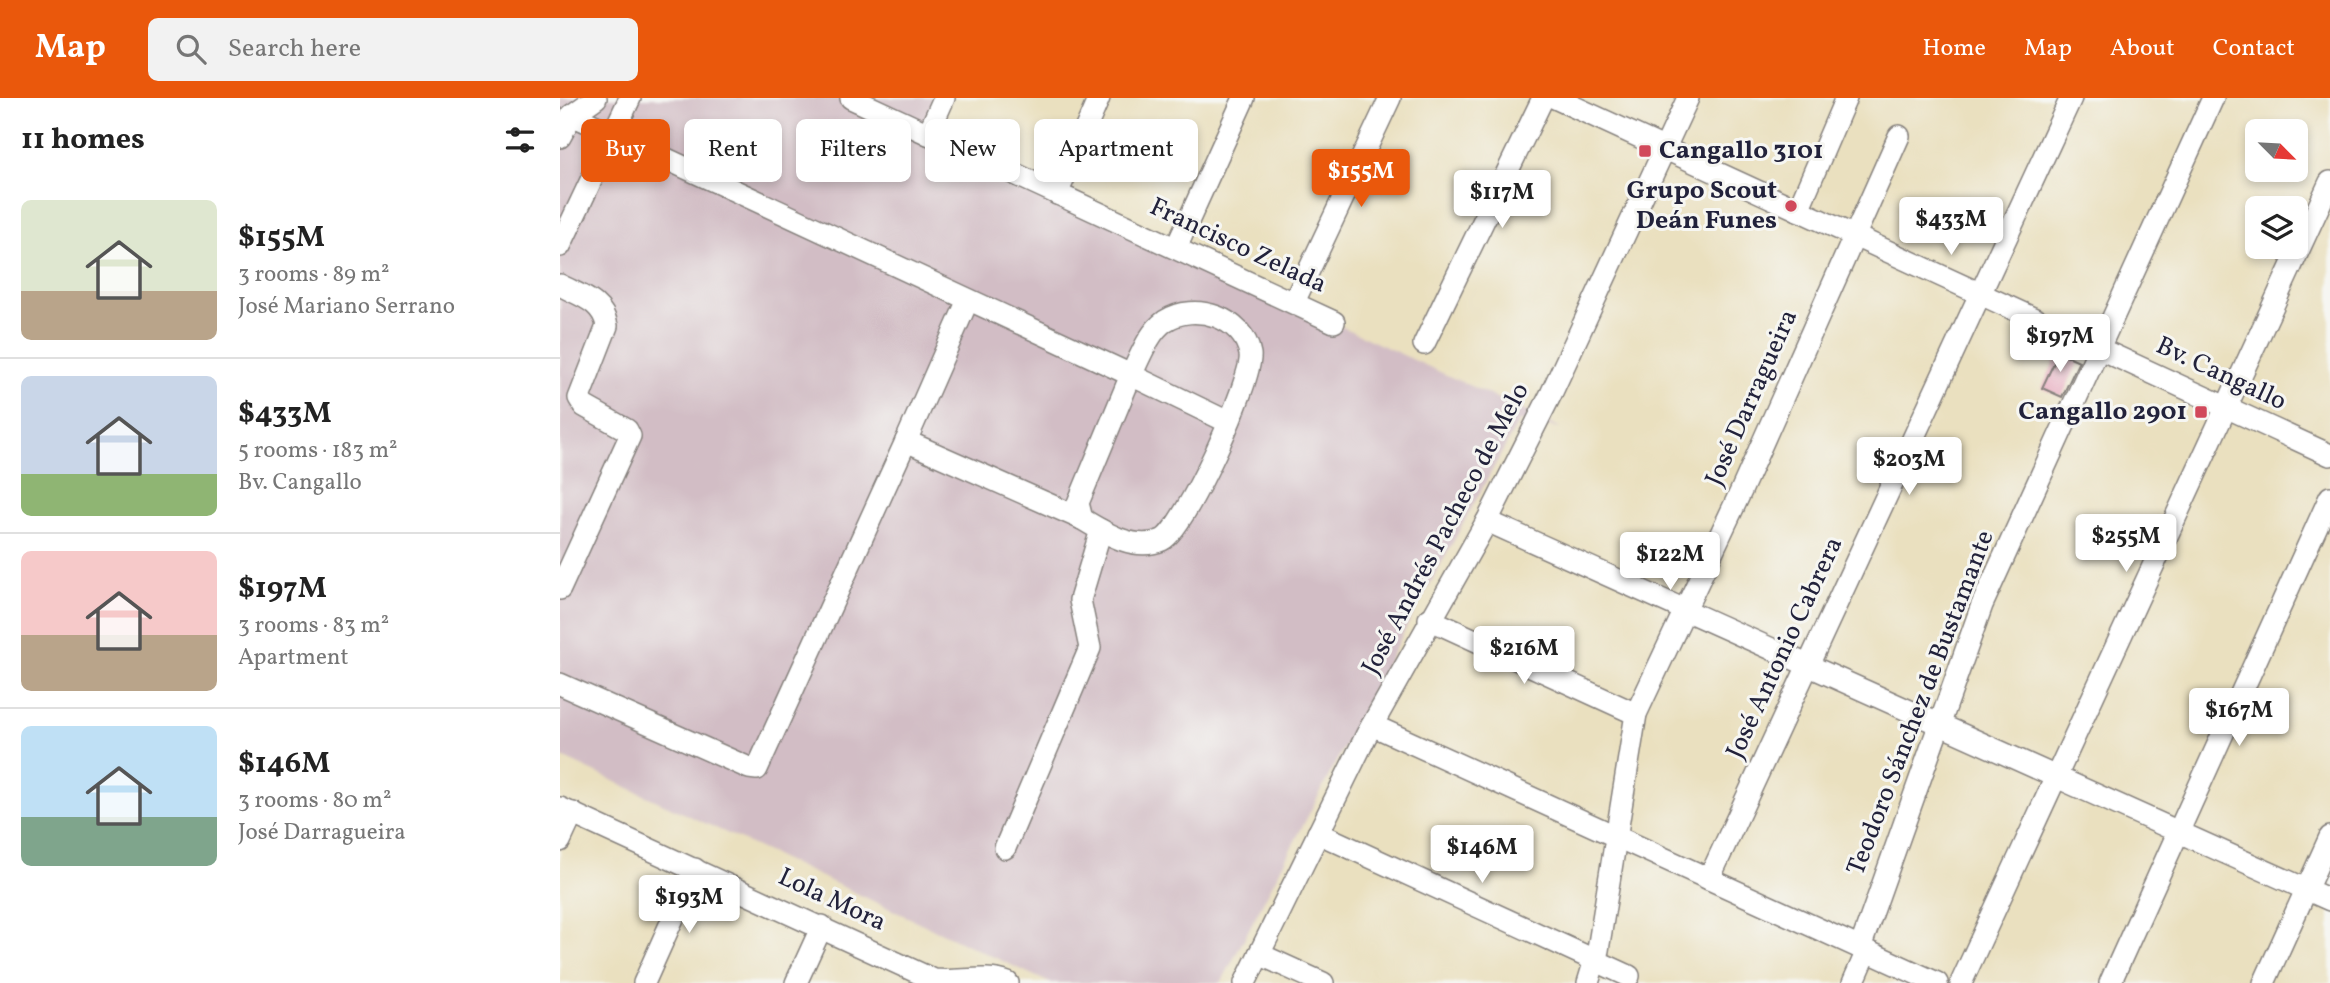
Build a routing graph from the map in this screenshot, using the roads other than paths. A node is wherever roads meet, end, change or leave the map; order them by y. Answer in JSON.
{"nodes":[{"id":1,"x":596,"y":98,"type":"edge"},
{"id":2,"x":630,"y":98,"type":"edge"},
{"id":3,"x":851,"y":98,"type":"edge"},
{"id":4,"x":944,"y":98,"type":"edge"},
{"id":5,"x":1099,"y":98,"type":"edge"},
{"id":6,"x":1244,"y":98,"type":"edge"},
{"id":7,"x":1390,"y":98,"type":"edge"},
{"id":8,"x":1543,"y":98,"type":"edge"},
{"id":9,"x":1555,"y":98,"type":"edge"},
{"id":10,"x":1688,"y":98,"type":"edge"},
{"id":11,"x":1846,"y":98,"type":"edge"},
{"id":12,"x":2071,"y":98,"type":"edge"},
{"id":13,"x":2213,"y":98,"type":"edge"},
{"id":14,"x":572,"y":115,"type":"junction"},
{"id":15,"x":581,"y":119,"type":"edge"},
{"id":16,"x":620,"y":119,"type":"edge"},
{"id":17,"x":935,"y":119,"type":"edge"},
{"id":18,"x":925,"y":133,"type":"edge"},
{"id":19,"x":1899,"y":136,"type":"dead end"},
{"id":20,"x":560,"y":137,"type":"edge"},
{"id":21,"x":1665,"y":149,"type":"junction"},
{"id":22,"x":670,"y":161,"type":"edge"},
{"id":23,"x":1020,"y":177,"type":"edge"},
{"id":24,"x":590,"y":182,"type":"edge"},
{"id":25,"x":2330,"y":182,"type":"edge"},
{"id":26,"x":1057,"y":194,"type":"junction"},
{"id":27,"x":1798,"y":209,"type":"junction"},
{"id":28,"x":1856,"y":236,"type":"junction"},
{"id":29,"x":560,"y":246,"type":"edge"},
{"id":30,"x":1176,"y":248,"type":"junction"},
{"id":31,"x":560,"y":285,"type":"edge"},
{"id":32,"x":1979,"y":293,"type":"junction"},
{"id":33,"x":968,"y":300,"type":"junction"},
{"id":34,"x":1294,"y":302,"type":"junction"},
{"id":35,"x":1335,"y":322,"type":"dead end"},
{"id":36,"x":1424,"y":344,"type":"dead end"},
{"id":37,"x":2099,"y":348,"type":"junction"},
{"id":38,"x":1131,"y":375,"type":"junction"},
{"id":39,"x":560,"y":388,"type":"edge"},
{"id":40,"x":579,"y":398,"type":"junction"},
{"id":41,"x":2225,"y":407,"type":"junction"},
{"id":42,"x":1228,"y":422,"type":"junction"},
{"id":43,"x":906,"y":441,"type":"junction"},
{"id":44,"x":2330,"y":455,"type":"edge"},
{"id":45,"x":2330,"y":496,"type":"edge"},
{"id":46,"x":1486,"y":521,"type":"junction"},
{"id":47,"x":1091,"y":525,"type":"junction"},
{"id":48,"x":560,"y":589,"type":"edge"},
{"id":49,"x":1686,"y":608,"type":"junction"},
{"id":50,"x":1429,"y":619,"type":"junction"},
{"id":51,"x":1809,"y":663,"type":"junction"},
{"id":52,"x":560,"y":684,"type":"edge"},
{"id":53,"x":1636,"y":714,"type":"junction"},
{"id":54,"x":1940,"y":723,"type":"junction"},
{"id":55,"x":1372,"y":725,"type":"junction"},
{"id":56,"x":2056,"y":776,"type":"junction"},
{"id":57,"x":567,"y":810,"type":"edge"},
{"id":58,"x":2179,"y":831,"type":"junction"},
{"id":59,"x":1318,"y":833,"type":"junction"},
{"id":60,"x":1616,"y":836,"type":"junction"},
{"id":61,"x":2330,"y":837,"type":"edge"},
{"id":62,"x":560,"y":841,"type":"edge"},
{"id":63,"x":1005,"y":848,"type":"dead end"},
{"id":64,"x":695,"y":869,"type":"junction"},
{"id":65,"x":1709,"y":879,"type":"junction"},
{"id":66,"x":2307,"y":889,"type":"junction"},
{"id":67,"x":2330,"y":900,"type":"edge"},
{"id":68,"x":822,"y":926,"type":"junction"},
{"id":69,"x":1863,"y":950,"type":"junction"},
{"id":70,"x":1259,"y":954,"type":"junction"},
{"id":71,"x":1595,"y":960,"type":"junction"},
{"id":72,"x":1629,"y":976,"type":"dead end"},
{"id":73,"x":927,"y":979,"type":"edge"},
{"id":74,"x":644,"y":983,"type":"edge"},
{"id":75,"x":796,"y":983,"type":"edge"},
{"id":76,"x":1008,"y":983,"type":"edge"},
{"id":77,"x":1245,"y":983,"type":"edge"},
{"id":78,"x":1323,"y":983,"type":"edge"},
{"id":79,"x":1588,"y":983,"type":"edge"},
{"id":80,"x":1853,"y":983,"type":"edge"},
{"id":81,"x":1937,"y":983,"type":"edge"},
{"id":82,"x":1961,"y":983,"type":"edge"},
{"id":83,"x":2110,"y":983,"type":"edge"},
{"id":84,"x":2264,"y":983,"type":"edge"}],
"edges":[{"from":1,"to":14,"type":"street"},
{"from":2,"to":16,"type":"street"},
{"from":3,"to":18,"type":"street","name":"Francisco Zelada"},
{"from":4,"to":17,"type":"street"},
{"from":5,"to":26,"type":"street"},
{"from":6,"to":30,"type":"street"},
{"from":7,"to":34,"type":"street"},
{"from":8,"to":36,"type":"street"},
{"from":9,"to":21,"type":"street","name":"Bv. Cangallo"},
{"from":10,"to":21,"type":"street","name":"José Andrés Pacheco de Melo"},
{"from":11,"to":27,"type":"street"},
{"from":12,"to":32,"type":"street","name":"José Antonio Cabrera"},
{"from":13,"to":37,"type":"street","name":"Teodoro Sánchez de Bustamante"},
{"from":14,"to":15,"type":"street"},
{"from":14,"to":20,"type":"street"},
{"from":19,"to":28,"type":"street","name":"José Darragueira"},
{"from":21,"to":27,"type":"street","name":"Bv. Cangallo"},
{"from":21,"to":46,"type":"street","name":"José Andrés Pacheco de Melo"},
{"from":22,"to":33,"type":"street"},
{"from":23,"to":26,"type":"street","name":"Francisco Zelada"},
{"from":24,"to":29,"type":"street"},
{"from":25,"to":41,"type":"street"},
{"from":26,"to":30,"type":"street","name":"Francisco Zelada"},
{"from":27,"to":28,"type":"street","name":"Bv. Cangallo"},
{"from":28,"to":32,"type":"street","name":"Bv. Cangallo"},
{"from":28,"to":49,"type":"street","name":"José Darragueira"},
{"from":30,"to":34,"type":"street","name":"Francisco Zelada"},
{"from":31,"to":40,"type":"street"},
{"from":32,"to":37,"type":"street","name":"Bv. Cangallo"},
{"from":32,"to":51,"type":"street","name":"José Antonio Cabrera"},
{"from":33,"to":38,"type":"street"},
{"from":33,"to":43,"type":"street"},
{"from":34,"to":35,"type":"street","name":"Francisco Zelada"},
{"from":37,"to":41,"type":"street","name":"Bv. Cangallo"},
{"from":37,"to":54,"type":"street","name":"Teodoro Sánchez de Bustamante"},
{"from":38,"to":42,"type":"street"},
{"from":38,"to":42,"type":"street"},
{"from":38,"to":47,"type":"street"},
{"from":39,"to":40,"type":"street"},
{"from":40,"to":48,"type":"street"},
{"from":41,"to":44,"type":"street","name":"Bv. Cangallo"},
{"from":41,"to":56,"type":"street"},
{"from":42,"to":47,"type":"street"},
{"from":43,"to":47,"type":"street"},
{"from":43,"to":52,"type":"street"},
{"from":45,"to":58,"type":"street"},
{"from":46,"to":49,"type":"street"},
{"from":46,"to":50,"type":"street","name":"José Andrés Pacheco de Melo"},
{"from":47,"to":63,"type":"street"},
{"from":49,"to":51,"type":"street"},
{"from":49,"to":53,"type":"street","name":"José Darragueira"},
{"from":50,"to":53,"type":"street"},
{"from":50,"to":55,"type":"street","name":"José Andrés Pacheco de Melo"},
{"from":51,"to":54,"type":"street"},
{"from":51,"to":65,"type":"street","name":"José Antonio Cabrera"},
{"from":53,"to":60,"type":"street","name":"José Darragueira"},
{"from":54,"to":56,"type":"street"},
{"from":54,"to":69,"type":"street","name":"Teodoro Sánchez de Bustamante"},
{"from":55,"to":59,"type":"street","name":"José Andrés Pacheco de Melo"},
{"from":55,"to":60,"type":"street"},
{"from":56,"to":58,"type":"street"},
{"from":56,"to":82,"type":"street"},
{"from":57,"to":62,"type":"street"},
{"from":57,"to":64,"type":"street","name":"Lola Mora"},
{"from":58,"to":66,"type":"street"},
{"from":58,"to":83,"type":"street"},
{"from":59,"to":70,"type":"street","name":"José Andrés Pacheco de Melo"},
{"from":59,"to":71,"type":"street"},
{"from":60,"to":65,"type":"street"},
{"from":60,"to":71,"type":"street","name":"José Darragueira"},
{"from":61,"to":66,"type":"street"},
{"from":64,"to":68,"type":"street","name":"Lola Mora"},
{"from":64,"to":74,"type":"street"},
{"from":65,"to":69,"type":"street"},
{"from":66,"to":67,"type":"street"},
{"from":66,"to":84,"type":"street"},
{"from":68,"to":73,"type":"street","name":"Lola Mora"},
{"from":68,"to":75,"type":"street"},
{"from":69,"to":80,"type":"street","name":"Teodoro Sánchez de Bustamante"},
{"from":69,"to":81,"type":"street"},
{"from":70,"to":77,"type":"street","name":"José Andrés Pacheco de Melo"},
{"from":70,"to":78,"type":"street"},
{"from":71,"to":72,"type":"street"},
{"from":71,"to":79,"type":"street","name":"José Darragueira"},
{"from":73,"to":76,"type":"street","name":"Lola Mora"}]}
